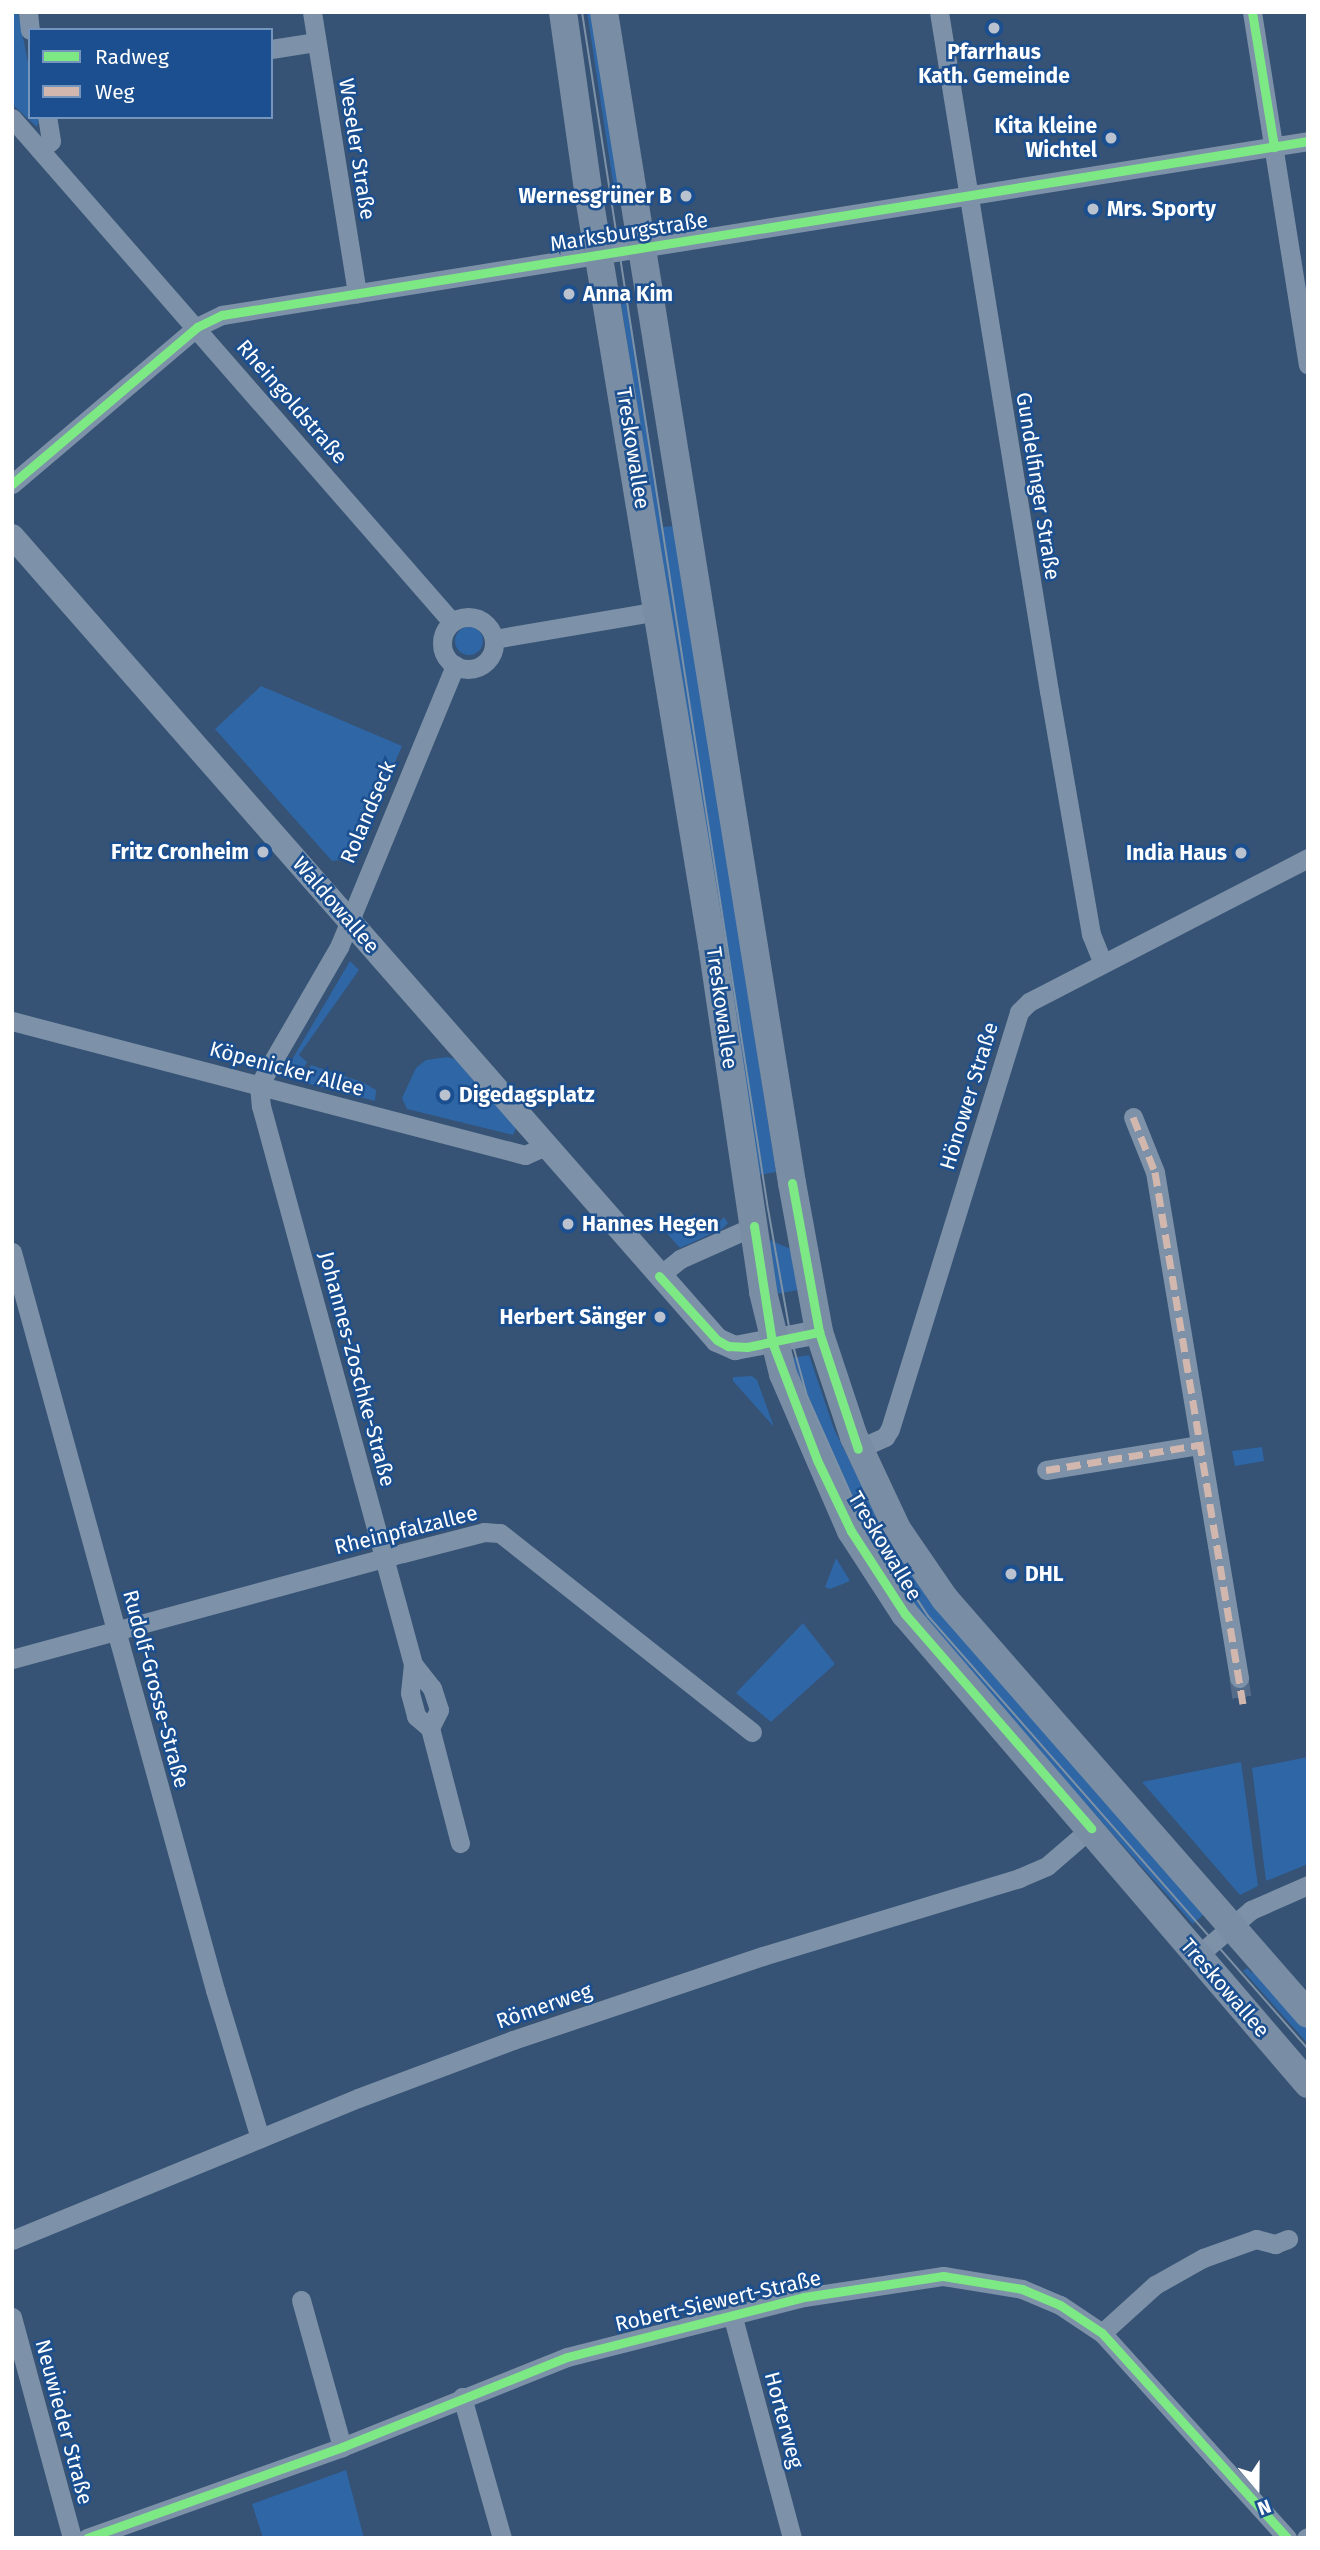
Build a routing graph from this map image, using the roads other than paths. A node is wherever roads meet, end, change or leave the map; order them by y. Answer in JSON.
{"nodes":[{"id":1,"x":312,"y":12,"type":"edge"},
{"id":2,"x":563,"y":12,"type":"edge"},
{"id":3,"x":604,"y":12,"type":"edge"},
{"id":4,"x":939,"y":12,"type":"edge"},
{"id":5,"x":1252,"y":12,"type":"edge"},
{"id":6,"x":317,"y":43,"type":"junction"},
{"id":7,"x":273,"y":49,"type":"edge"},
{"id":8,"x":12,"y":118,"type":"edge"},
{"id":9,"x":47,"y":119,"type":"edge"},
{"id":10,"x":1308,"y":141,"type":"edge"},
{"id":11,"x":1273,"y":147,"type":"junction"},
{"id":12,"x":40,"y":150,"type":"junction"},
{"id":13,"x":969,"y":195,"type":"junction"},
{"id":14,"x":642,"y":248,"type":"junction"},
{"id":15,"x":600,"y":255,"type":"junction"},
{"id":16,"x":357,"y":293,"type":"junction"},
{"id":17,"x":197,"y":327,"type":"junction"},
{"id":18,"x":1308,"y":365,"type":"edge"},
{"id":19,"x":12,"y":484,"type":"edge"},
{"id":20,"x":12,"y":536,"type":"edge"},
{"id":21,"x":658,"y":611,"type":"junction"},
{"id":22,"x":452,"y":622,"type":"junction"},
{"id":23,"x":494,"y":639,"type":"junction"},
{"id":24,"x":455,"y":665,"type":"junction"},
{"id":25,"x":1308,"y":858,"type":"edge"},
{"id":26,"x":348,"y":920,"type":"junction"},
{"id":27,"x":1103,"y":963,"type":"junction"},
{"id":28,"x":12,"y":1021,"type":"edge"},
{"id":29,"x":259,"y":1086,"type":"junction"},
{"id":30,"x":1133,"y":1117,"type":"dead end"},
{"id":31,"x":547,"y":1144,"type":"junction"},
{"id":32,"x":754,"y":1226,"type":"junction"},
{"id":33,"x":12,"y":1252,"type":"edge"},
{"id":34,"x":659,"y":1276,"type":"junction"},
{"id":35,"x":819,"y":1332,"type":"junction"},
{"id":36,"x":772,"y":1342,"type":"junction"},
{"id":37,"x":1198,"y":1445,"type":"junction"},
{"id":38,"x":858,"y":1449,"type":"junction"},
{"id":39,"x":1046,"y":1470,"type":"dead end"},
{"id":40,"x":384,"y":1558,"type":"junction"},
{"id":41,"x":116,"y":1630,"type":"junction"},
{"id":42,"x":12,"y":1659,"type":"edge"},
{"id":43,"x":1238,"y":1678,"type":"tunnel mouth"},
{"id":44,"x":752,"y":1732,"type":"dead end"},
{"id":45,"x":1091,"y":1828,"type":"junction"},
{"id":46,"x":460,"y":1843,"type":"dead end"},
{"id":47,"x":1308,"y":1885,"type":"edge"},
{"id":48,"x":1231,"y":1928,"type":"junction"},
{"id":49,"x":1197,"y":1956,"type":"junction"},
{"id":50,"x":1308,"y":2014,"type":"edge"},
{"id":51,"x":1308,"y":2084,"type":"edge"},
{"id":52,"x":260,"y":2138,"type":"junction"},
{"id":53,"x":1288,"y":2239,"type":"dead end"},
{"id":54,"x":12,"y":2240,"type":"edge"},
{"id":55,"x":301,"y":2300,"type":"dead end"},
{"id":56,"x":732,"y":2314,"type":"junction"},
{"id":57,"x":12,"y":2317,"type":"edge"},
{"id":58,"x":1102,"y":2333,"type":"junction"},
{"id":59,"x":462,"y":2397,"type":"junction"},
{"id":60,"x":342,"y":2447,"type":"junction"},
{"id":61,"x":72,"y":2538,"type":"edge"},
{"id":62,"x":87,"y":2538,"type":"edge"},
{"id":63,"x":502,"y":2538,"type":"edge"},
{"id":64,"x":792,"y":2538,"type":"edge"},
{"id":65,"x":1287,"y":2538,"type":"edge"}],
"edges":[{"from":1,"to":6,"type":"street","name":"Weseler Straße"},
{"from":2,"to":15,"type":"main road","name":"Treskowallee"},
{"from":3,"to":14,"type":"main road","name":"Treskowallee"},
{"from":4,"to":13,"type":"street","name":"Gundelfinger Straße"},
{"from":5,"to":11,"type":"street"},
{"from":6,"to":7,"type":"street"},
{"from":6,"to":16,"type":"street","name":"Weseler Straße"},
{"from":8,"to":12,"type":"street","name":"Rheingoldstraße"},
{"from":9,"to":12,"type":"street"},
{"from":10,"to":11,"type":"street","name":"Marksburgstraße"},
{"from":11,"to":13,"type":"street","name":"Marksburgstraße"},
{"from":11,"to":18,"type":"street"},
{"from":12,"to":17,"type":"street","name":"Rheingoldstraße"},
{"from":13,"to":14,"type":"street","name":"Marksburgstraße"},
{"from":13,"to":27,"type":"street","name":"Gundelfinger Straße"},
{"from":14,"to":15,"type":"street","name":"Marksburgstraße"},
{"from":14,"to":35,"type":"main road","name":"Treskowallee"},
{"from":15,"to":16,"type":"street","name":"Marksburgstraße"},
{"from":15,"to":21,"type":"main road","name":"Treskowallee"},
{"from":16,"to":17,"type":"street","name":"Marksburgstraße"},
{"from":17,"to":19,"type":"street","name":"Marksburgstraße"},
{"from":17,"to":22,"type":"street","name":"Rheingoldstraße"},
{"from":20,"to":26,"type":"street","name":"Waldowallee"},
{"from":21,"to":23,"type":"street"},
{"from":21,"to":32,"type":"main road","name":"Treskowallee"},
{"from":22,"to":23,"type":"street"},
{"from":22,"to":24,"type":"street"},
{"from":23,"to":24,"type":"street"},
{"from":24,"to":26,"type":"street","name":"Rolandseck"},
{"from":25,"to":27,"type":"street","name":"Hönower Straße"},
{"from":26,"to":29,"type":"street","name":"Rolandseck"},
{"from":26,"to":31,"type":"street","name":"Waldowallee"},
{"from":27,"to":38,"type":"street","name":"Hönower Straße"},
{"from":28,"to":29,"type":"street","name":"Köpenicker Allee"},
{"from":29,"to":31,"type":"street","name":"Köpenicker Allee"},
{"from":29,"to":40,"type":"street","name":"Johannes-Zoschke-Straße"},
{"from":30,"to":37,"type":"street"},
{"from":31,"to":34,"type":"street","name":"Waldowallee"},
{"from":32,"to":34,"type":"street"},
{"from":32,"to":36,"type":"main road","name":"Treskowallee"},
{"from":33,"to":41,"type":"street","name":"Rudolf-Grosse-Straße"},
{"from":34,"to":36,"type":"street","name":"Waldowallee"},
{"from":35,"to":36,"type":"street","name":"Waldowallee"},
{"from":35,"to":38,"type":"main road","name":"Treskowallee"},
{"from":36,"to":45,"type":"main road","name":"Treskowallee"},
{"from":37,"to":39,"type":"street"},
{"from":37,"to":43,"type":"street"},
{"from":38,"to":48,"type":"main road","name":"Treskowallee"},
{"from":40,"to":41,"type":"street","name":"Rheinpfalzallee"},
{"from":40,"to":44,"type":"street","name":"Rheinpfalzallee"},
{"from":40,"to":46,"type":"street","name":"Johannes-Zoschke-Straße"},
{"from":41,"to":42,"type":"street","name":"Rheinpfalzallee"},
{"from":41,"to":52,"type":"street","name":"Rudolf-Grosse-Straße"},
{"from":45,"to":49,"type":"main road","name":"Treskowallee"},
{"from":45,"to":52,"type":"street","name":"Römerweg"},
{"from":47,"to":48,"type":"street"},
{"from":48,"to":49,"type":"street"},
{"from":48,"to":50,"type":"main road","name":"Treskowallee"},
{"from":49,"to":51,"type":"main road","name":"Treskowallee"},
{"from":52,"to":54,"type":"street","name":"Römerweg"},
{"from":53,"to":58,"type":"street"},
{"from":55,"to":60,"type":"street"},
{"from":56,"to":58,"type":"street","name":"Robert-Siewert-Straße"},
{"from":56,"to":59,"type":"street","name":"Robert-Siewert-Straße"},
{"from":56,"to":64,"type":"street","name":"Horterweg"},
{"from":57,"to":61,"type":"street","name":"Neuwieder Straße"},
{"from":58,"to":65,"type":"street","name":"Robert-Siewert-Straße"},
{"from":59,"to":60,"type":"street","name":"Robert-Siewert-Straße"},
{"from":59,"to":63,"type":"street"},
{"from":60,"to":62,"type":"street","name":"Robert-Siewert-Straße"}]}
